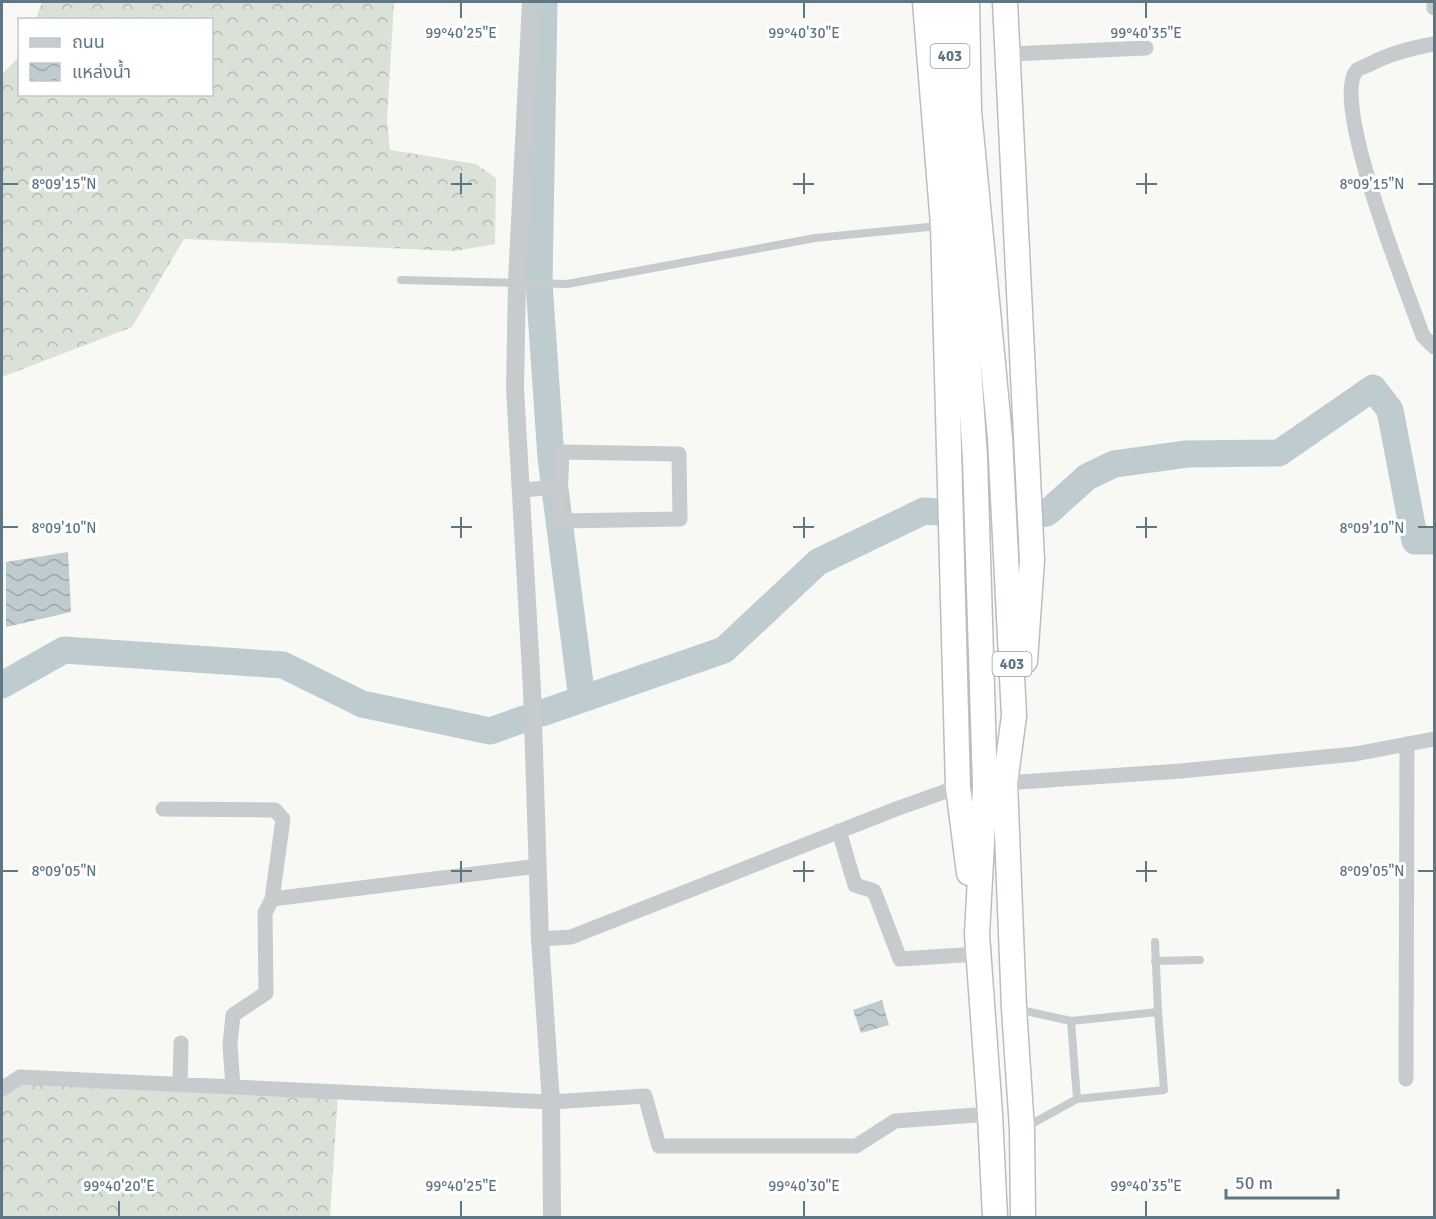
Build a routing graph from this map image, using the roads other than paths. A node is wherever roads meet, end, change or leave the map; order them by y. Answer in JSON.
{"nodes":[{"id":1,"x":531,"y":2,"type":"edge"},
{"id":2,"x":925,"y":2,"type":"edge"},
{"id":3,"x":938,"y":2,"type":"edge"},
{"id":4,"x":949,"y":2,"type":"edge"},
{"id":5,"x":967,"y":2,"type":"edge"},
{"id":6,"x":980,"y":2,"type":"edge"},
{"id":7,"x":1005,"y":2,"type":"edge"},
{"id":8,"x":1434,"y":2,"type":"edge"},
{"id":9,"x":1434,"y":8,"type":"edge"},
{"id":10,"x":1434,"y":44,"type":"edge"},
{"id":11,"x":1146,"y":48,"type":"dead end"},
{"id":12,"x":1008,"y":54,"type":"junction"},
{"id":13,"x":960,"y":111,"type":"junction"},
{"id":14,"x":943,"y":225,"type":"junction"},
{"id":15,"x":401,"y":280,"type":"dead end"},
{"id":16,"x":517,"y":282,"type":"junction"},
{"id":17,"x":1434,"y":347,"type":"edge"},
{"id":18,"x":553,"y":487,"type":"junction"},
{"id":19,"x":521,"y":490,"type":"junction"},
{"id":20,"x":1014,"y":710,"type":"junction"},
{"id":21,"x":1434,"y":739,"type":"edge"},
{"id":22,"x":1407,"y":744,"type":"junction"},
{"id":23,"x":1005,"y":783,"type":"junction"},
{"id":24,"x":958,"y":787,"type":"junction"},
{"id":25,"x":163,"y":809,"type":"dead end"},
{"id":26,"x":839,"y":831,"type":"junction"},
{"id":27,"x":538,"y":866,"type":"junction"},
{"id":28,"x":272,"y":899,"type":"junction"},
{"id":29,"x":540,"y":939,"type":"junction"},
{"id":30,"x":1155,"y":942,"type":"dead end"},
{"id":31,"x":978,"y":944,"type":"junction"},
{"id":32,"x":1200,"y":960,"type":"dead end"},
{"id":33,"x":1155,"y":961,"type":"junction"},
{"id":34,"x":1014,"y":1008,"type":"junction"},
{"id":35,"x":1158,"y":1012,"type":"junction"},
{"id":36,"x":1071,"y":1021,"type":"junction"},
{"id":37,"x":181,"y":1043,"type":"dead end"},
{"id":38,"x":1406,"y":1079,"type":"dead end"},
{"id":39,"x":180,"y":1085,"type":"junction"},
{"id":40,"x":233,"y":1087,"type":"junction"},
{"id":41,"x":2,"y":1089,"type":"edge"},
{"id":42,"x":1077,"y":1099,"type":"junction"},
{"id":43,"x":551,"y":1102,"type":"junction"},
{"id":44,"x":990,"y":1114,"type":"junction"},
{"id":45,"x":1022,"y":1129,"type":"junction"},
{"id":46,"x":552,"y":1218,"type":"edge"},
{"id":47,"x":995,"y":1218,"type":"edge"},
{"id":48,"x":1023,"y":1218,"type":"edge"}],
"edges":[{"from":1,"to":16,"type":"street"},
{"from":2,"to":14,"type":"highway"},
{"from":3,"to":31,"type":"highway"},
{"from":4,"to":13,"type":"highway","number":"403"},
{"from":5,"to":13,"type":"highway","number":"403"},
{"from":6,"to":20,"type":"highway"},
{"from":7,"to":12,"type":"highway"},
{"from":8,"to":9,"type":"street"},
{"from":10,"to":17,"type":"street"},
{"from":11,"to":12,"type":"street"},
{"from":12,"to":20,"type":"highway"},
{"from":13,"to":20,"type":"highway","number":"403"},
{"from":13,"to":31,"type":"highway","number":"403"},
{"from":14,"to":16,"type":"lane"},
{"from":14,"to":24,"type":"highway"},
{"from":15,"to":16,"type":"lane"},
{"from":16,"to":19,"type":"street"},
{"from":18,"to":18,"type":"street"},
{"from":18,"to":19,"type":"street"},
{"from":19,"to":27,"type":"street"},
{"from":20,"to":23,"type":"highway","number":"403"},
{"from":21,"to":22,"type":"street"},
{"from":22,"to":23,"type":"street"},
{"from":22,"to":38,"type":"street"},
{"from":23,"to":34,"type":"highway","number":"403"},
{"from":24,"to":26,"type":"street"},
{"from":24,"to":31,"type":"highway"},
{"from":25,"to":28,"type":"street"},
{"from":26,"to":29,"type":"street"},
{"from":26,"to":31,"type":"street"},
{"from":27,"to":28,"type":"street"},
{"from":27,"to":29,"type":"street"},
{"from":28,"to":40,"type":"street"},
{"from":29,"to":43,"type":"street"},
{"from":30,"to":33,"type":"lane"},
{"from":31,"to":44,"type":"highway","number":"403"},
{"from":32,"to":33,"type":"lane"},
{"from":33,"to":35,"type":"lane"},
{"from":34,"to":36,"type":"lane"},
{"from":34,"to":45,"type":"highway","number":"403"},
{"from":35,"to":36,"type":"lane"},
{"from":35,"to":42,"type":"lane"},
{"from":36,"to":42,"type":"lane"},
{"from":37,"to":39,"type":"street"},
{"from":39,"to":40,"type":"street"},
{"from":39,"to":41,"type":"street"},
{"from":40,"to":43,"type":"street"},
{"from":42,"to":45,"type":"lane"},
{"from":43,"to":44,"type":"street"},
{"from":43,"to":46,"type":"street"},
{"from":44,"to":47,"type":"highway","number":"403"},
{"from":45,"to":48,"type":"highway","number":"403"}]}
